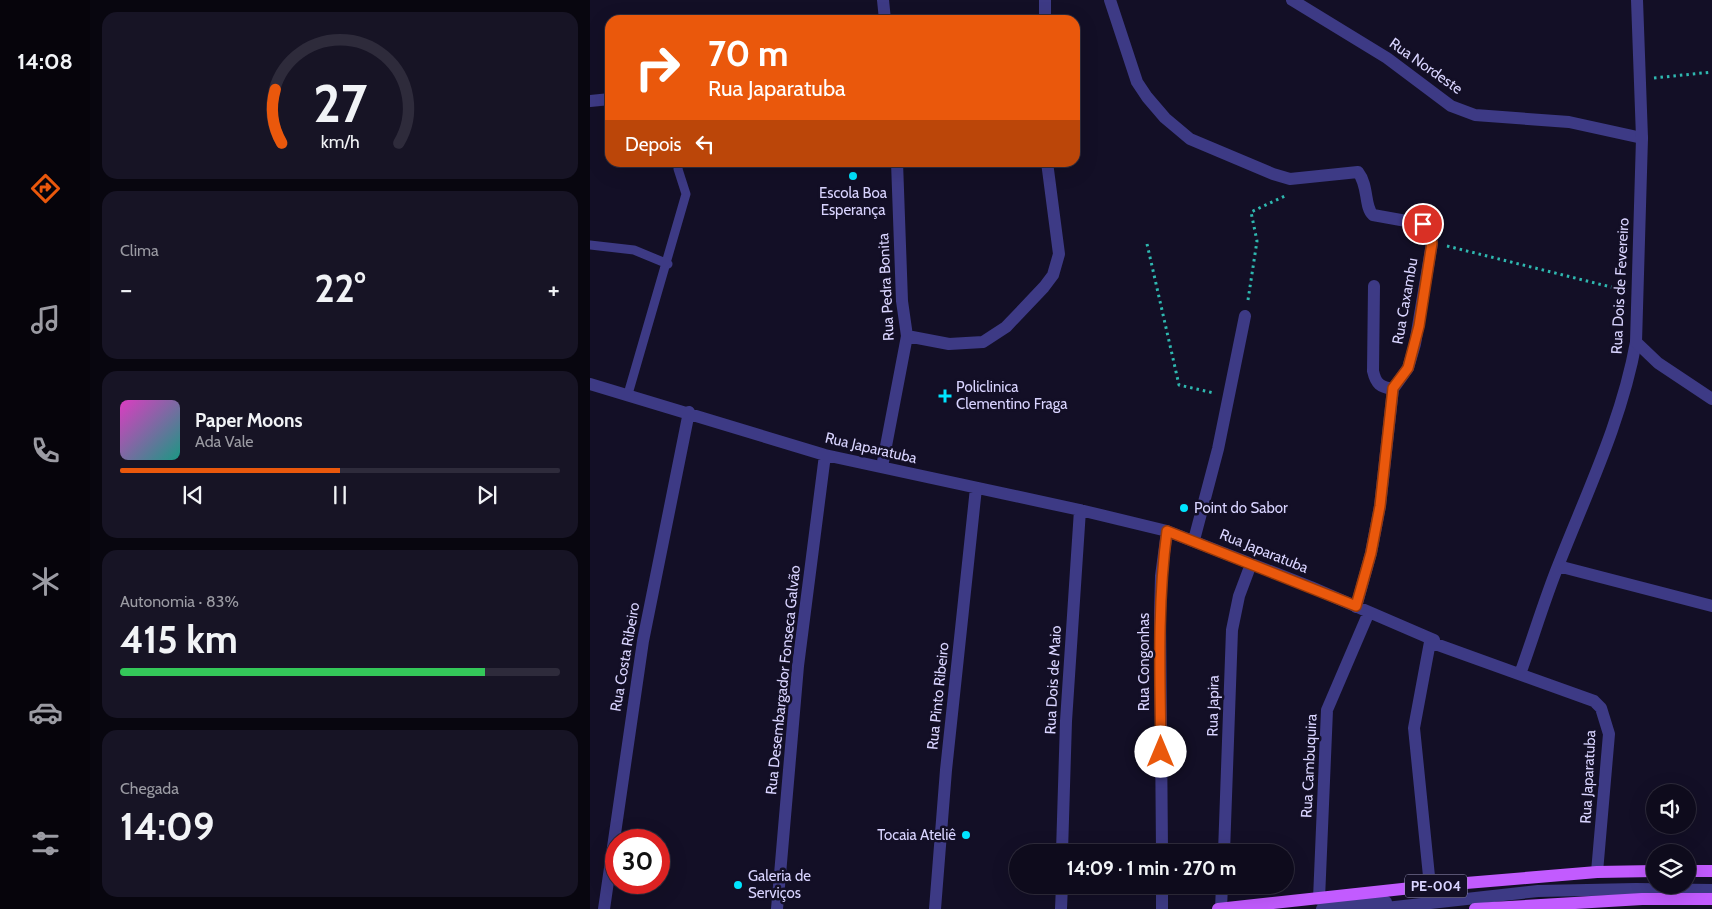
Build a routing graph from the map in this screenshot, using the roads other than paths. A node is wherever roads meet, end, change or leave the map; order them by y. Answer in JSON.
{"nodes":[{"id":1,"x":882,"y":0,"type":"edge"},
{"id":2,"x":1045,"y":0,"type":"edge"},
{"id":3,"x":1110,"y":0,"type":"edge"},
{"id":4,"x":1292,"y":0,"type":"edge"},
{"id":5,"x":1637,"y":0,"type":"edge"},
{"id":6,"x":884,"y":15,"type":"edge"},
{"id":7,"x":1045,"y":15,"type":"edge"},
{"id":8,"x":605,"y":98,"type":"edge"},
{"id":9,"x":590,"y":100,"type":"edge"},
{"id":10,"x":1642,"y":138,"type":"junction"},
{"id":11,"x":678,"y":167,"type":"edge"},
{"id":12,"x":898,"y":167,"type":"edge"},
{"id":13,"x":1048,"y":167,"type":"edge"},
{"id":14,"x":590,"y":246,"type":"edge"},
{"id":15,"x":668,"y":264,"type":"junction"},
{"id":16,"x":1374,"y":286,"type":"dead end"},
{"id":17,"x":1246,"y":316,"type":"dead end"},
{"id":18,"x":907,"y":336,"type":"junction"},
{"id":19,"x":1636,"y":342,"type":"junction"},
{"id":20,"x":590,"y":384,"type":"edge"},
{"id":21,"x":1393,"y":388,"type":"junction"},
{"id":22,"x":628,"y":394,"type":"junction"},
{"id":23,"x":1712,"y":399,"type":"edge"},
{"id":24,"x":689,"y":412,"type":"junction"},
{"id":25,"x":825,"y":454,"type":"junction"},
{"id":26,"x":882,"y":467,"type":"junction"},
{"id":27,"x":976,"y":488,"type":"junction"},
{"id":28,"x":1080,"y":510,"type":"junction"},
{"id":29,"x":1167,"y":531,"type":"junction"},
{"id":30,"x":1194,"y":540,"type":"junction"},
{"id":31,"x":1252,"y":564,"type":"junction"},
{"id":32,"x":1558,"y":566,"type":"junction"},
{"id":33,"x":1356,"y":606,"type":"junction"},
{"id":34,"x":1712,"y":606,"type":"edge"},
{"id":35,"x":1369,"y":612,"type":"junction"},
{"id":36,"x":1430,"y":642,"type":"junction"},
{"id":37,"x":1520,"y":674,"type":"junction"},
{"id":38,"x":1062,"y":844,"type":"edge"},
{"id":39,"x":1162,"y":844,"type":"edge"},
{"id":40,"x":1224,"y":844,"type":"edge"},
{"id":41,"x":1646,"y":871,"type":"edge"},
{"id":42,"x":1696,"y":871,"type":"edge"},
{"id":43,"x":1712,"y":871,"type":"edge"},
{"id":44,"x":1597,"y":872,"type":"junction"},
{"id":45,"x":1646,"y":884,"type":"edge"},
{"id":46,"x":1696,"y":885,"type":"edge"},
{"id":47,"x":1712,"y":885,"type":"edge"},
{"id":48,"x":1430,"y":886,"type":"junction"},
{"id":49,"x":1712,"y":890,"type":"edge"},
{"id":50,"x":1062,"y":894,"type":"edge"},
{"id":51,"x":1162,"y":894,"type":"edge"},
{"id":52,"x":1221,"y":894,"type":"edge"},
{"id":53,"x":1712,"y":899,"type":"edge"},
{"id":54,"x":1320,"y":904,"type":"edge"},
{"id":55,"x":604,"y":909,"type":"edge"},
{"id":56,"x":777,"y":909,"type":"edge"},
{"id":57,"x":935,"y":909,"type":"edge"},
{"id":58,"x":1061,"y":909,"type":"edge"},
{"id":59,"x":1162,"y":909,"type":"edge"},
{"id":60,"x":1220,"y":909,"type":"edge"},
{"id":61,"x":1378,"y":909,"type":"edge"},
{"id":62,"x":1475,"y":909,"type":"edge"}],
"edges":[{"from":1,"to":6,"type":"street"},
{"from":2,"to":7,"type":"street"},
{"from":3,"to":21,"type":"street","name":"Rua Caxambu"},
{"from":4,"to":10,"type":"street","name":"Rua Nordeste"},
{"from":5,"to":10,"type":"street","name":"Rua Dois de Fevereiro"},
{"from":8,"to":9,"type":"street"},
{"from":10,"to":19,"type":"street","name":"Rua Dois de Fevereiro"},
{"from":11,"to":15,"type":"lane"},
{"from":12,"to":18,"type":"street","name":"Rua Pedra Bonita"},
{"from":13,"to":18,"type":"street"},
{"from":14,"to":15,"type":"lane"},
{"from":15,"to":22,"type":"lane"},
{"from":16,"to":21,"type":"street"},
{"from":17,"to":30,"type":"street"},
{"from":18,"to":26,"type":"street","name":"Rua Pedra Bonita"},
{"from":19,"to":23,"type":"street"},
{"from":19,"to":32,"type":"street","name":"Rua Dois de Fevereiro"},
{"from":20,"to":22,"type":"street","name":"Rua Japaratuba"},
{"from":21,"to":33,"type":"street"},
{"from":22,"to":24,"type":"street","name":"Rua Japaratuba"},
{"from":24,"to":25,"type":"street","name":"Rua Japaratuba"},
{"from":24,"to":55,"type":"street","name":"Rua Costa Ribeiro"},
{"from":25,"to":26,"type":"street","name":"Rua Japaratuba"},
{"from":25,"to":56,"type":"street","name":"Rua Desembargador Fonseca Galvão"},
{"from":26,"to":27,"type":"street","name":"Rua Japaratuba"},
{"from":27,"to":28,"type":"street","name":"Rua Japaratuba"},
{"from":27,"to":57,"type":"street","name":"Rua Pinto Ribeiro"},
{"from":28,"to":29,"type":"street","name":"Rua Japaratuba"},
{"from":28,"to":38,"type":"street","name":"Rua Dois de Maio"},
{"from":29,"to":30,"type":"street","name":"Rua Japaratuba"},
{"from":29,"to":39,"type":"street","name":"Rua Congonhas"},
{"from":30,"to":31,"type":"street","name":"Rua Japaratuba"},
{"from":31,"to":33,"type":"street","name":"Rua Japaratuba"},
{"from":31,"to":40,"type":"street","name":"Rua Japira"},
{"from":32,"to":34,"type":"street"},
{"from":32,"to":37,"type":"street","name":"Rua Dois de Fevereiro"},
{"from":33,"to":35,"type":"street","name":"Rua Japaratuba"},
{"from":35,"to":36,"type":"street","name":"Rua Japaratuba"},
{"from":35,"to":54,"type":"street","name":"Rua Cambuquira"},
{"from":36,"to":37,"type":"street","name":"Rua Japaratuba"},
{"from":36,"to":48,"type":"street"},
{"from":37,"to":44,"type":"street","name":"Rua Japaratuba"},
{"from":41,"to":44,"type":"main road","number":"PE-004"},
{"from":42,"to":43,"type":"main road"},
{"from":44,"to":48,"type":"main road","number":"PE-004"},
{"from":45,"to":54,"type":"street"},
{"from":46,"to":47,"type":"street"},
{"from":48,"to":54,"type":"main road","number":"PE-004"},
{"from":49,"to":61,"type":"street"},
{"from":50,"to":58,"type":"street"},
{"from":51,"to":59,"type":"street"},
{"from":52,"to":60,"type":"street"},
{"from":53,"to":62,"type":"main road","number":"PE-004"},
{"from":54,"to":60,"type":"main road","number":"PE-004"}]}
